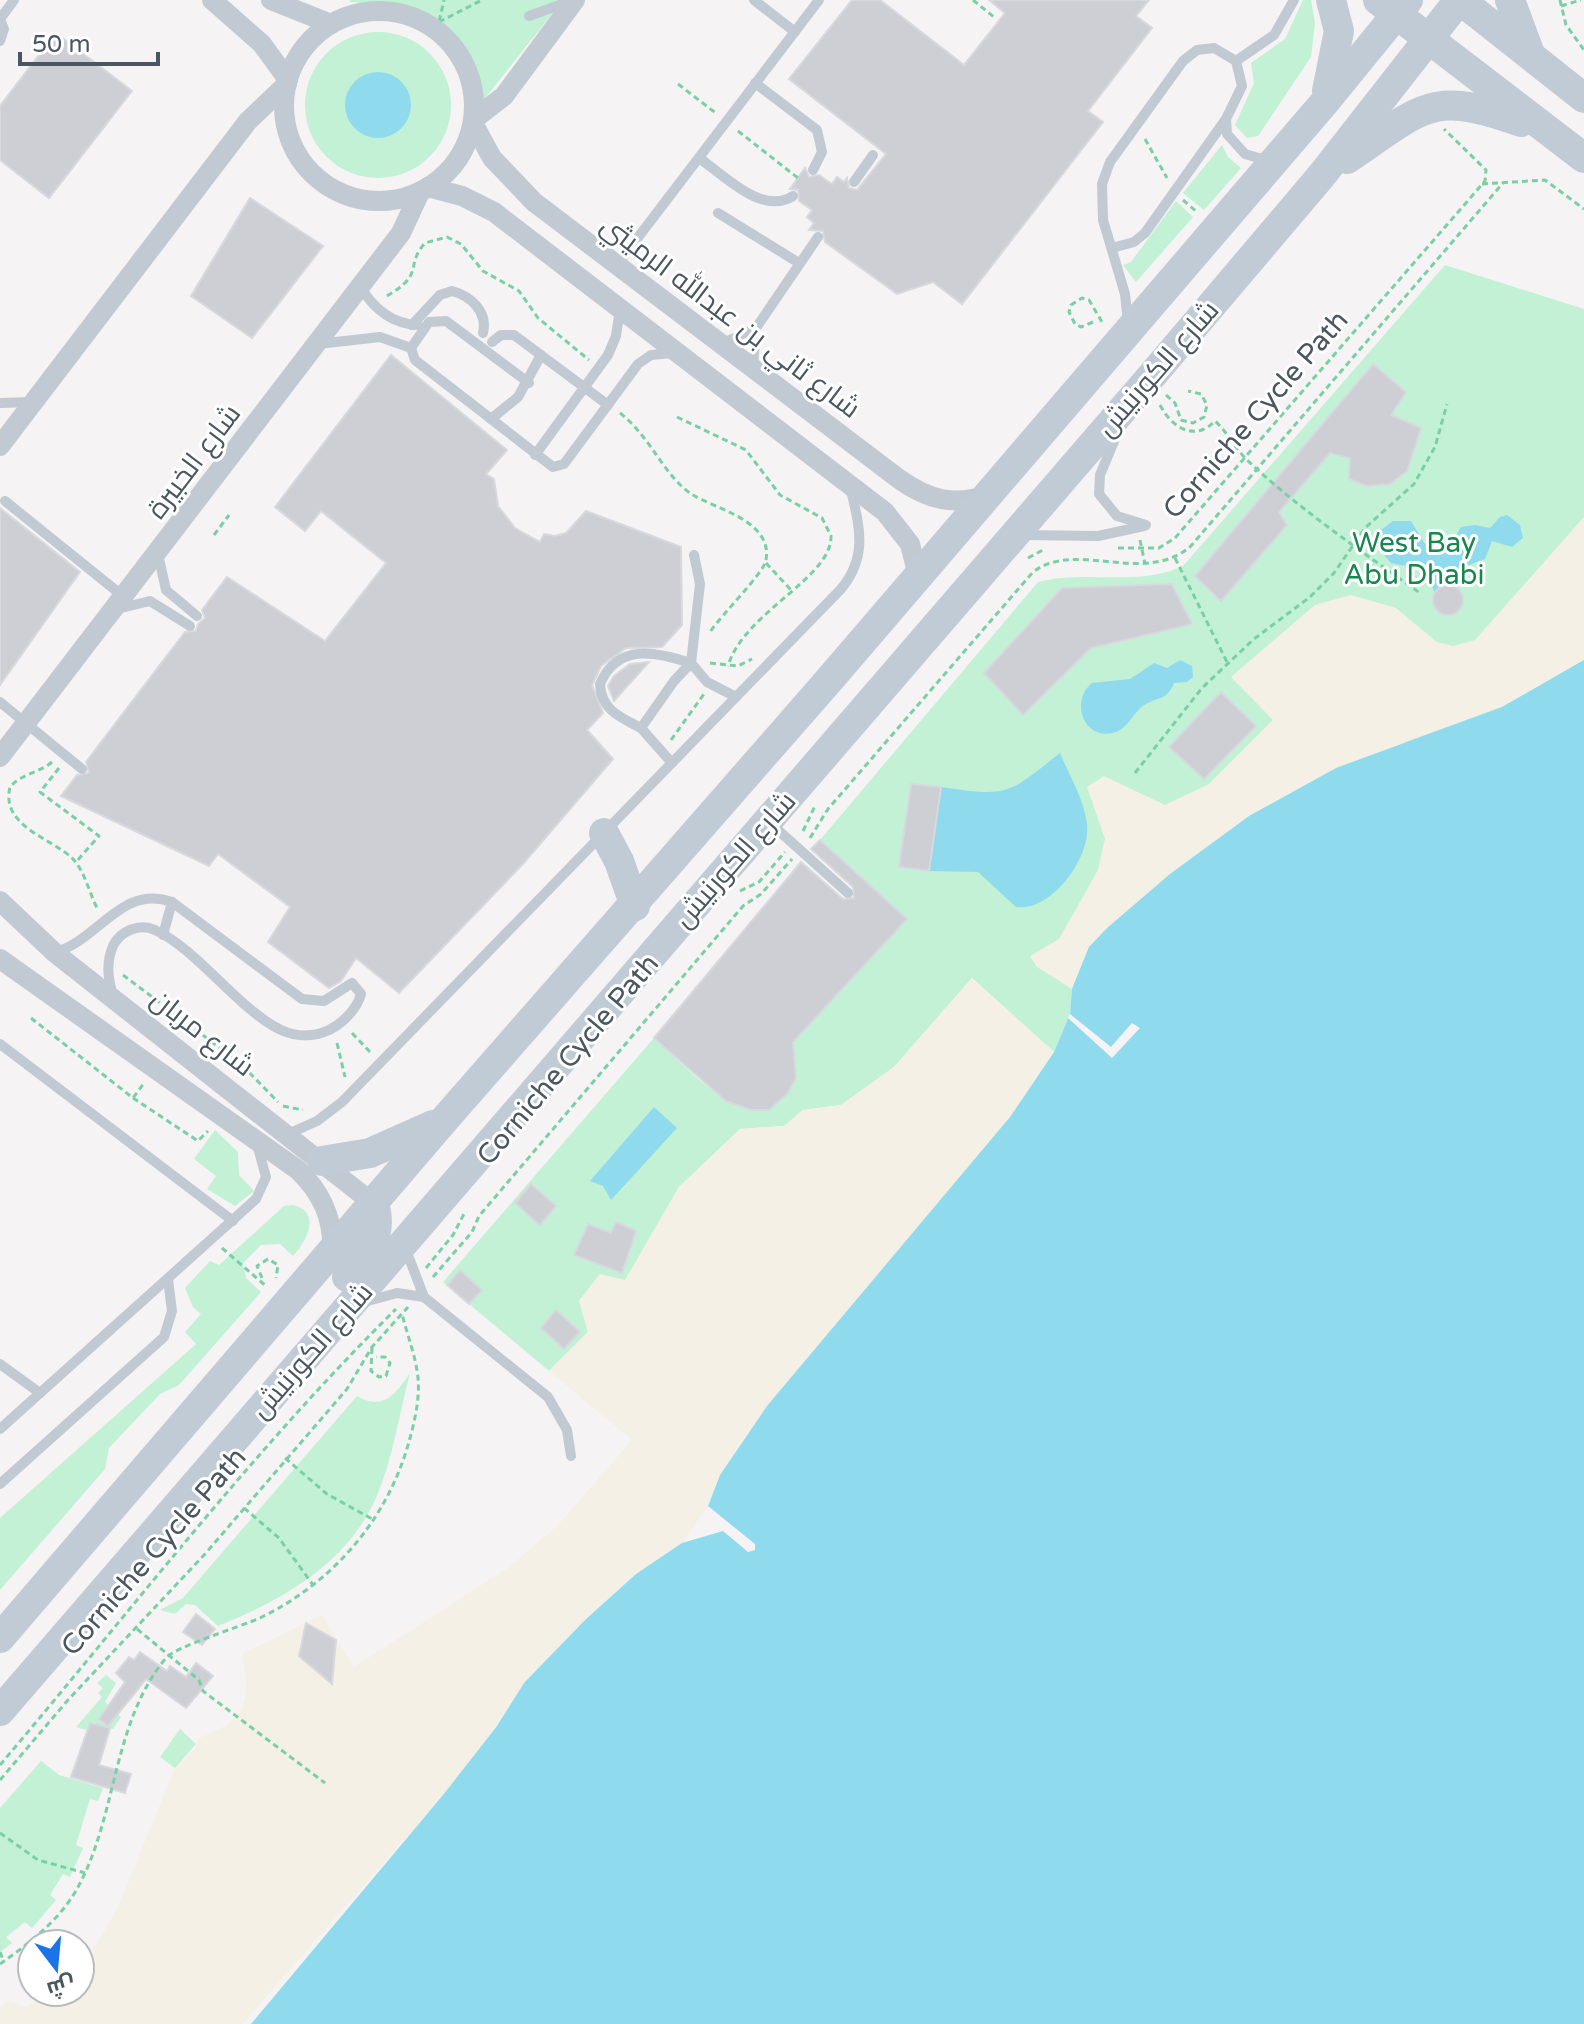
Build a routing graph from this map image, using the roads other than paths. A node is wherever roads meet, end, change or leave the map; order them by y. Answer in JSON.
{"nodes":[{"id":1,"x":14,"y":0,"type":"edge"},
{"id":2,"x":212,"y":0,"type":"edge"},
{"id":3,"x":271,"y":0,"type":"edge"},
{"id":4,"x":345,"y":0,"type":"edge"},
{"id":5,"x":574,"y":0,"type":"edge"},
{"id":6,"x":754,"y":0,"type":"edge"},
{"id":7,"x":819,"y":0,"type":"edge"},
{"id":8,"x":1294,"y":0,"type":"edge"},
{"id":9,"x":1331,"y":0,"type":"edge"},
{"id":10,"x":1460,"y":0,"type":"edge"},
{"id":11,"x":1510,"y":0,"type":"edge"},
{"id":12,"x":1394,"y":5,"type":"edge"},
{"id":13,"x":529,"y":16,"type":"dead end"},
{"id":14,"x":0,"y":19,"type":"edge"},
{"id":15,"x":335,"y":23,"type":"junction"},
{"id":16,"x":795,"y":32,"type":"junction"},
{"id":17,"x":1429,"y":39,"type":"junction"},
{"id":18,"x":0,"y":41,"type":"edge"},
{"id":19,"x":1530,"y":56,"type":"junction"},
{"id":20,"x":1236,"y":61,"type":"junction"},
{"id":21,"x":287,"y":82,"type":"junction"},
{"id":22,"x":755,"y":83,"type":"junction"},
{"id":23,"x":1584,"y":98,"type":"edge"},
{"id":24,"x":1324,"y":103,"type":"junction"},
{"id":25,"x":1226,"y":119,"type":"junction"},
{"id":26,"x":473,"y":122,"type":"junction"},
{"id":27,"x":1548,"y":132,"type":"junction"},
{"id":28,"x":873,"y":155,"type":"dead end"},
{"id":29,"x":699,"y":158,"type":"junction"},
{"id":30,"x":1584,"y":158,"type":"edge"},
{"id":31,"x":1275,"y":160,"type":"junction"},
{"id":32,"x":813,"y":170,"type":"dead end"},
{"id":33,"x":1322,"y":175,"type":"junction"},
{"id":34,"x":854,"y":182,"type":"dead end"},
{"id":35,"x":424,"y":189,"type":"junction"},
{"id":36,"x":793,"y":196,"type":"dead end"},
{"id":37,"x":718,"y":213,"type":"dead end"},
{"id":38,"x":818,"y":237,"type":"dead end"},
{"id":39,"x":1112,"y":248,"type":"junction"},
{"id":40,"x":799,"y":263,"type":"junction"},
{"id":41,"x":617,"y":265,"type":"junction"},
{"id":42,"x":360,"y":286,"type":"junction"},
{"id":43,"x":620,"y":310,"type":"junction"},
{"id":44,"x":412,"y":325,"type":"junction"},
{"id":45,"x":424,"y":326,"type":"junction"},
{"id":46,"x":1115,"y":327,"type":"junction"},
{"id":47,"x":756,"y":328,"type":"junction"},
{"id":48,"x":483,"y":333,"type":"dead end"},
{"id":49,"x":492,"y":342,"type":"dead end"},
{"id":50,"x":721,"y":343,"type":"junction"},
{"id":51,"x":316,"y":345,"type":"junction"},
{"id":52,"x":411,"y":348,"type":"junction"},
{"id":53,"x":677,"y":353,"type":"junction"},
{"id":54,"x":541,"y":355,"type":"junction"},
{"id":55,"x":753,"y":368,"type":"junction"},
{"id":56,"x":529,"y":383,"type":"junction"},
{"id":57,"x":584,"y":387,"type":"junction"},
{"id":58,"x":34,"y":402,"type":"junction"},
{"id":59,"x":0,"y":403,"type":"edge"},
{"id":60,"x":608,"y":405,"type":"junction"},
{"id":61,"x":1122,"y":410,"type":"junction"},
{"id":62,"x":491,"y":419,"type":"junction"},
{"id":63,"x":0,"y":446,"type":"edge"},
{"id":64,"x":535,"y":455,"type":"junction"},
{"id":65,"x":849,"y":485,"type":"junction"},
{"id":66,"x":987,"y":495,"type":"junction"},
{"id":67,"x":5,"y":501,"type":"dead end"},
{"id":68,"x":1020,"y":547,"type":"junction"},
{"id":69,"x":158,"y":553,"type":"junction"},
{"id":70,"x":694,"y":555,"type":"dead end"},
{"id":71,"x":918,"y":576,"type":"junction"},
{"id":72,"x":120,"y":603,"type":"junction"},
{"id":73,"x":197,"y":616,"type":"dead end"},
{"id":74,"x":190,"y":626,"type":"dead end"},
{"id":75,"x":691,"y":663,"type":"junction"},
{"id":76,"x":736,"y":697,"type":"junction"},
{"id":77,"x":0,"y":702,"type":"edge"},
{"id":78,"x":27,"y":722,"type":"junction"},
{"id":79,"x":641,"y":728,"type":"junction"},
{"id":80,"x":0,"y":757,"type":"edge"},
{"id":81,"x":672,"y":763,"type":"junction"},
{"id":82,"x":82,"y":769,"type":"dead end"},
{"id":83,"x":767,"y":821,"type":"junction"},
{"id":84,"x":604,"y":833,"type":"junction"},
{"id":85,"x":848,"y":893,"type":"dead end"},
{"id":86,"x":0,"y":901,"type":"edge"},
{"id":87,"x":172,"y":902,"type":"junction"},
{"id":88,"x":635,"y":906,"type":"junction"},
{"id":89,"x":163,"y":935,"type":"junction"},
{"id":90,"x":55,"y":953,"type":"junction"},
{"id":91,"x":0,"y":959,"type":"edge"},
{"id":92,"x":116,"y":1000,"type":"junction"},
{"id":93,"x":0,"y":1044,"type":"edge"},
{"id":94,"x":445,"y":1119,"type":"junction"},
{"id":95,"x":288,"y":1134,"type":"junction"},
{"id":96,"x":252,"y":1136,"type":"junction"},
{"id":97,"x":322,"y":1161,"type":"junction"},
{"id":98,"x":374,"y":1204,"type":"junction"},
{"id":99,"x":233,"y":1221,"type":"junction"},
{"id":100,"x":404,"y":1241,"type":"junction"},
{"id":101,"x":332,"y":1253,"type":"junction"},
{"id":102,"x":168,"y":1279,"type":"junction"},
{"id":103,"x":421,"y":1295,"type":"junction"},
{"id":104,"x":345,"y":1310,"type":"junction"},
{"id":105,"x":0,"y":1364,"type":"edge"},
{"id":106,"x":40,"y":1393,"type":"junction"},
{"id":107,"x":3,"y":1422,"type":"edge"},
{"id":108,"x":571,"y":1456,"type":"dead end"},
{"id":109,"x":201,"y":1476,"type":"junction"},
{"id":110,"x":0,"y":1484,"type":"edge"},
{"id":111,"x":0,"y":1638,"type":"edge"},
{"id":112,"x":0,"y":1711,"type":"edge"}],
"edges":[{"from":1,"to":14,"type":"lane"},
{"from":2,"to":21,"type":"street"},
{"from":3,"to":15,"type":"street"},
{"from":4,"to":15,"type":"street"},
{"from":5,"to":13,"type":"lane"},
{"from":5,"to":26,"type":"street"},
{"from":6,"to":16,"type":"lane"},
{"from":7,"to":16,"type":"lane"},
{"from":8,"to":20,"type":"lane"},
{"from":9,"to":24,"type":"main road"},
{"from":10,"to":17,"type":"main road","name":"شارع الكورنيش"},
{"from":10,"to":19,"type":"main road"},
{"from":11,"to":19,"type":"main road"},
{"from":12,"to":17,"type":"main road"},
{"from":12,"to":24,"type":"main road","name":"شارع الكورنيش"},
{"from":14,"to":18,"type":"lane"},
{"from":15,"to":21,"type":"street"},
{"from":15,"to":26,"type":"street"},
{"from":16,"to":22,"type":"lane"},
{"from":17,"to":27,"type":"main road"},
{"from":17,"to":33,"type":"main road","name":"شارع الكورنيش"},
{"from":19,"to":23,"type":"main road"},
{"from":20,"to":25,"type":"lane"},
{"from":20,"to":39,"type":"lane"},
{"from":21,"to":35,"type":"street"},
{"from":21,"to":58,"type":"street"},
{"from":22,"to":29,"type":"lane"},
{"from":22,"to":32,"type":"lane"},
{"from":24,"to":31,"type":"main road","name":"شارع الكورنيش"},
{"from":25,"to":31,"type":"lane"},
{"from":25,"to":39,"type":"lane"},
{"from":26,"to":35,"type":"street"},
{"from":26,"to":41,"type":"street","name":"شارع ثاني بن عبدالله الرميثي"},
{"from":27,"to":30,"type":"main road"},
{"from":27,"to":33,"type":"main road"},
{"from":28,"to":34,"type":"lane"},
{"from":29,"to":36,"type":"lane"},
{"from":29,"to":41,"type":"lane"},
{"from":31,"to":46,"type":"main road","name":"شارع الكورنيش"},
{"from":33,"to":61,"type":"main road","name":"شارع الكورنيش"},
{"from":35,"to":42,"type":"street","name":"شارع الخبيرة"},
{"from":35,"to":43,"type":"street"},
{"from":37,"to":40,"type":"lane"},
{"from":38,"to":40,"type":"lane"},
{"from":39,"to":46,"type":"lane"},
{"from":40,"to":47,"type":"lane"},
{"from":41,"to":50,"type":"street","name":"شارع ثاني بن عبدالله الرميثي"},
{"from":42,"to":44,"type":"lane"},
{"from":42,"to":51,"type":"street","name":"شارع الخبيرة"},
{"from":43,"to":53,"type":"street"},
{"from":43,"to":57,"type":"lane"},
{"from":44,"to":45,"type":"lane"},
{"from":44,"to":48,"type":"lane"},
{"from":45,"to":52,"type":"lane"},
{"from":45,"to":56,"type":"lane"},
{"from":46,"to":66,"type":"main road","name":"شارع الكورنيش"},
{"from":47,"to":50,"type":"lane"},
{"from":47,"to":55,"type":"lane"},
{"from":49,"to":54,"type":"lane"},
{"from":50,"to":55,"type":"street","name":"شارع ثاني بن عبدالله الرميثي"},
{"from":51,"to":52,"type":"lane"},
{"from":51,"to":69,"type":"street","name":"شارع الخبيرة"},
{"from":52,"to":62,"type":"lane"},
{"from":53,"to":60,"type":"lane"},
{"from":53,"to":65,"type":"street"},
{"from":54,"to":56,"type":"lane"},
{"from":54,"to":57,"type":"lane"},
{"from":55,"to":66,"type":"street","name":"شارع ثاني بن عبدالله الرميثي"},
{"from":56,"to":62,"type":"lane"},
{"from":57,"to":60,"type":"lane"},
{"from":57,"to":64,"type":"lane"},
{"from":58,"to":59,"type":"lane"},
{"from":58,"to":63,"type":"street"},
{"from":60,"to":64,"type":"lane"},
{"from":61,"to":68,"type":"main road","name":"شارع الكورنيش"},
{"from":61,"to":68,"type":"lane"},
{"from":62,"to":64,"type":"lane"},
{"from":65,"to":71,"type":"street"},
{"from":65,"to":76,"type":"lane"},
{"from":66,"to":71,"type":"main road","name":"شارع الكورنيش"},
{"from":67,"to":72,"type":"lane"},
{"from":68,"to":83,"type":"main road","name":"شارع الكورنيش"},
{"from":69,"to":72,"type":"street","name":"شارع الخبيرة"},
{"from":69,"to":73,"type":"lane"},
{"from":70,"to":75,"type":"lane"},
{"from":71,"to":88,"type":"main road","name":"شارع الكورنيش"},
{"from":72,"to":74,"type":"lane"},
{"from":72,"to":78,"type":"street","name":"شارع الخبيرة"},
{"from":75,"to":76,"type":"lane"},
{"from":75,"to":79,"type":"lane"},
{"from":75,"to":79,"type":"lane"},
{"from":76,"to":81,"type":"lane"},
{"from":77,"to":78,"type":"lane"},
{"from":78,"to":80,"type":"street","name":"شارع الخبيرة"},
{"from":78,"to":82,"type":"lane"},
{"from":79,"to":81,"type":"lane"},
{"from":81,"to":84,"type":"lane"},
{"from":83,"to":85,"type":"lane"},
{"from":83,"to":100,"type":"main road","name":"شارع الكورنيش"},
{"from":84,"to":88,"type":"main road"},
{"from":84,"to":95,"type":"lane"},
{"from":86,"to":90,"type":"street","name":"شارع مربان"},
{"from":87,"to":89,"type":"lane"},
{"from":87,"to":89,"type":"lane"},
{"from":87,"to":90,"type":"lane"},
{"from":88,"to":94,"type":"main road","name":"شارع الكورنيش"},
{"from":89,"to":92,"type":"lane"},
{"from":90,"to":92,"type":"street","name":"شارع مربان"},
{"from":91,"to":96,"type":"street","name":"شارع مربان"},
{"from":92,"to":95,"type":"street","name":"شارع مربان"},
{"from":93,"to":99,"type":"lane"},
{"from":94,"to":97,"type":"main road"},
{"from":94,"to":98,"type":"main road","name":"شارع الكورنيش"},
{"from":95,"to":97,"type":"street","name":"شارع مربان"},
{"from":96,"to":99,"type":"lane"},
{"from":96,"to":101,"type":"street","name":"شارع مربان"},
{"from":97,"to":98,"type":"street","name":"شارع مربان"},
{"from":98,"to":101,"type":"main road","name":"شارع الكورنيش"},
{"from":98,"to":109,"type":"main road"},
{"from":99,"to":102,"type":"lane"},
{"from":100,"to":103,"type":"lane"},
{"from":100,"to":104,"type":"main road","name":"شارع الكورنيش"},
{"from":101,"to":111,"type":"main road","name":"شارع الكورنيش"},
{"from":102,"to":106,"type":"lane"},
{"from":102,"to":110,"type":"lane"},
{"from":103,"to":104,"type":"lane"},
{"from":103,"to":108,"type":"lane"},
{"from":104,"to":109,"type":"main road","name":"شارع الكورنيش"},
{"from":105,"to":106,"type":"lane"},
{"from":106,"to":107,"type":"lane"},
{"from":109,"to":112,"type":"main road","name":"شارع الكورنيش"}]}
